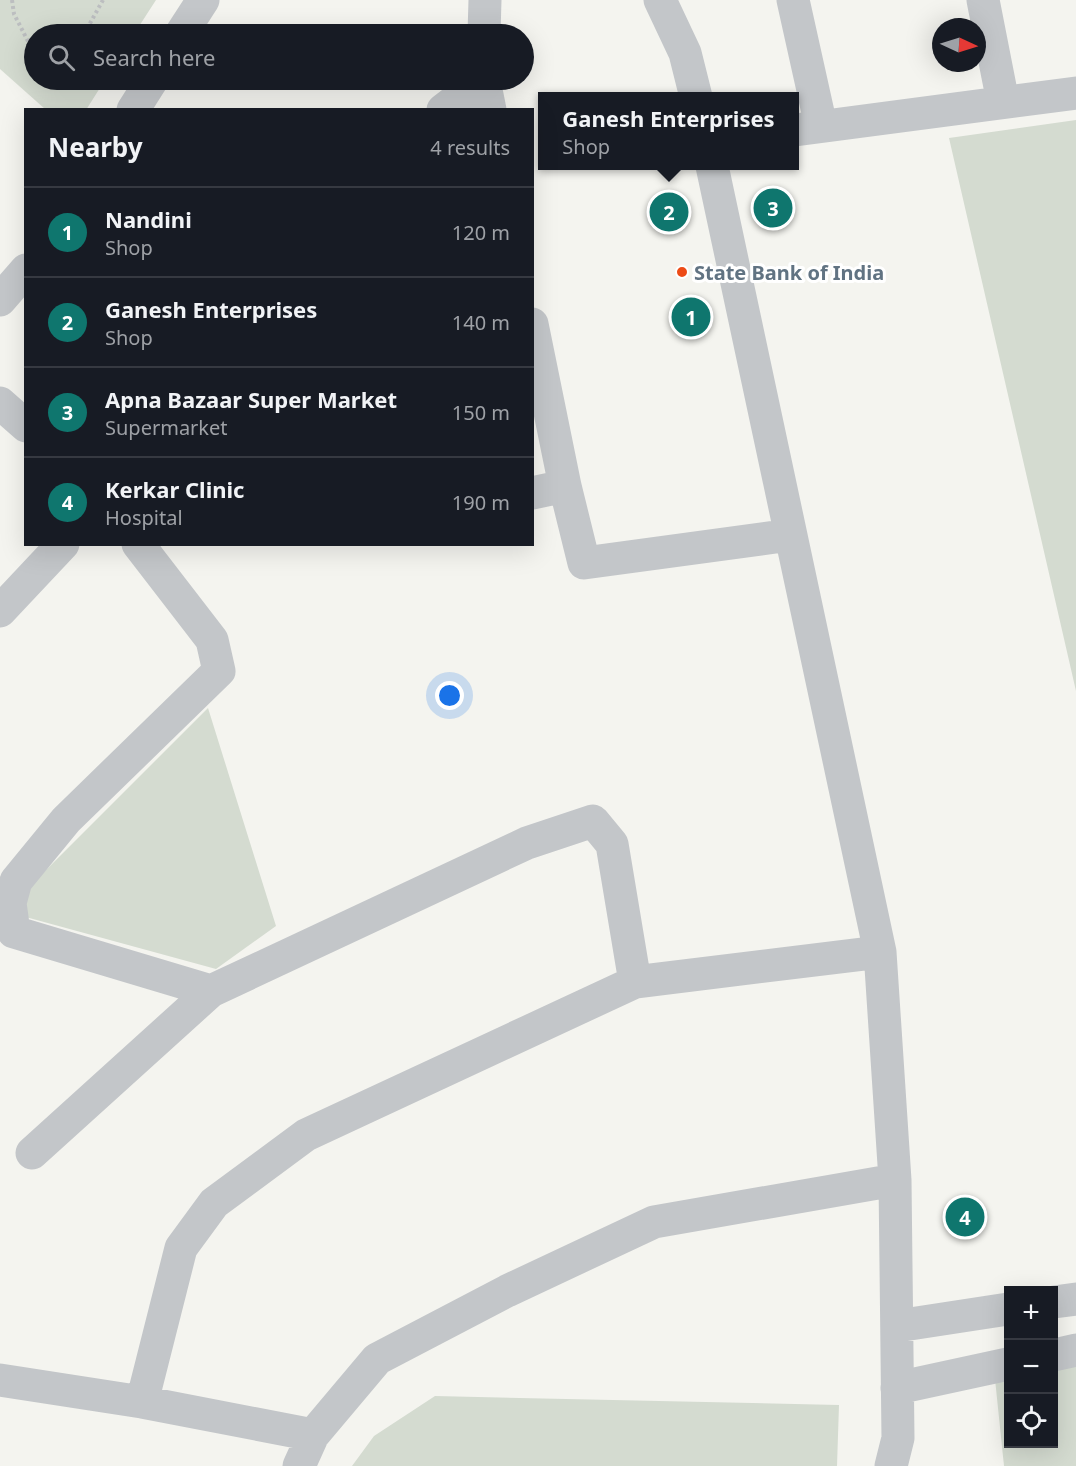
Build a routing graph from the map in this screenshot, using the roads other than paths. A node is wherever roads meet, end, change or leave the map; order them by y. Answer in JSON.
{"nodes":[{"id":1,"x":202,"y":0,"type":"edge"},
{"id":2,"x":485,"y":0,"type":"edge"},
{"id":3,"x":660,"y":0,"type":"edge"},
{"id":4,"x":793,"y":0,"type":"edge"},
{"id":5,"x":983,"y":0,"type":"edge"},
{"id":6,"x":187,"y":24,"type":"edge"},
{"id":7,"x":484,"y":24,"type":"edge"},
{"id":8,"x":146,"y":90,"type":"edge"},
{"id":9,"x":470,"y":90,"type":"edge"},
{"id":10,"x":485,"y":90,"type":"edge"},
{"id":11,"x":695,"y":92,"type":"edge"},
{"id":12,"x":1076,"y":93,"type":"edge"},
{"id":13,"x":1003,"y":102,"type":"junction"},
{"id":14,"x":134,"y":108,"type":"edge"},
{"id":15,"x":446,"y":108,"type":"edge"},
{"id":16,"x":490,"y":108,"type":"edge"},
{"id":17,"x":808,"y":128,"type":"edge"},
{"id":18,"x":713,"y":170,"type":"edge"},
{"id":19,"x":24,"y":272,"type":"edge"},
{"id":20,"x":0,"y":300,"type":"edge"},
{"id":21,"x":534,"y":334,"type":"edge"},
{"id":22,"x":0,"y":403,"type":"edge"},
{"id":23,"x":24,"y":424,"type":"edge"},
{"id":24,"x":565,"y":486,"type":"junction"},
{"id":25,"x":534,"y":493,"type":"edge"},
{"id":26,"x":790,"y":536,"type":"junction"},
{"id":27,"x":61,"y":546,"type":"edge"},
{"id":28,"x":140,"y":546,"type":"edge"},
{"id":29,"x":0,"y":611,"type":"edge"},
{"id":30,"x":880,"y":952,"type":"junction"},
{"id":31,"x":635,"y":982,"type":"junction"},
{"id":32,"x":211,"y":991,"type":"junction"},
{"id":33,"x":32,"y":1153,"type":"dead end"},
{"id":34,"x":895,"y":1180,"type":"junction"},
{"id":35,"x":1076,"y":1299,"type":"edge"},
{"id":36,"x":1058,"y":1301,"type":"edge"},
{"id":37,"x":1004,"y":1310,"type":"edge"},
{"id":38,"x":897,"y":1326,"type":"junction"},
{"id":39,"x":1076,"y":1350,"type":"edge"},
{"id":40,"x":1058,"y":1354,"type":"edge"},
{"id":41,"x":1004,"y":1365,"type":"edge"},
{"id":42,"x":0,"y":1380,"type":"edge"},
{"id":43,"x":897,"y":1388,"type":"junction"},
{"id":44,"x":142,"y":1402,"type":"junction"},
{"id":45,"x":313,"y":1435,"type":"junction"},
{"id":46,"x":299,"y":1466,"type":"edge"},
{"id":47,"x":891,"y":1466,"type":"edge"}],
"edges":[{"from":1,"to":6,"type":"street"},
{"from":2,"to":7,"type":"street"},
{"from":3,"to":11,"type":"street"},
{"from":4,"to":17,"type":"street"},
{"from":5,"to":13,"type":"street"},
{"from":8,"to":14,"type":"street"},
{"from":9,"to":15,"type":"street"},
{"from":10,"to":16,"type":"street"},
{"from":12,"to":13,"type":"street"},
{"from":13,"to":17,"type":"street"},
{"from":18,"to":26,"type":"street"},
{"from":19,"to":20,"type":"street"},
{"from":21,"to":24,"type":"street"},
{"from":22,"to":23,"type":"street"},
{"from":24,"to":25,"type":"street"},
{"from":24,"to":26,"type":"street"},
{"from":26,"to":30,"type":"street"},
{"from":27,"to":29,"type":"street"},
{"from":28,"to":32,"type":"street"},
{"from":30,"to":31,"type":"street"},
{"from":30,"to":34,"type":"street"},
{"from":31,"to":32,"type":"street"},
{"from":31,"to":44,"type":"street"},
{"from":32,"to":33,"type":"street"},
{"from":34,"to":38,"type":"street"},
{"from":34,"to":45,"type":"street"},
{"from":35,"to":36,"type":"street"},
{"from":37,"to":38,"type":"street"},
{"from":38,"to":43,"type":"street"},
{"from":39,"to":40,"type":"street"},
{"from":41,"to":43,"type":"street"},
{"from":42,"to":44,"type":"street"},
{"from":43,"to":47,"type":"street"},
{"from":44,"to":45,"type":"street"},
{"from":45,"to":46,"type":"street"}]}
